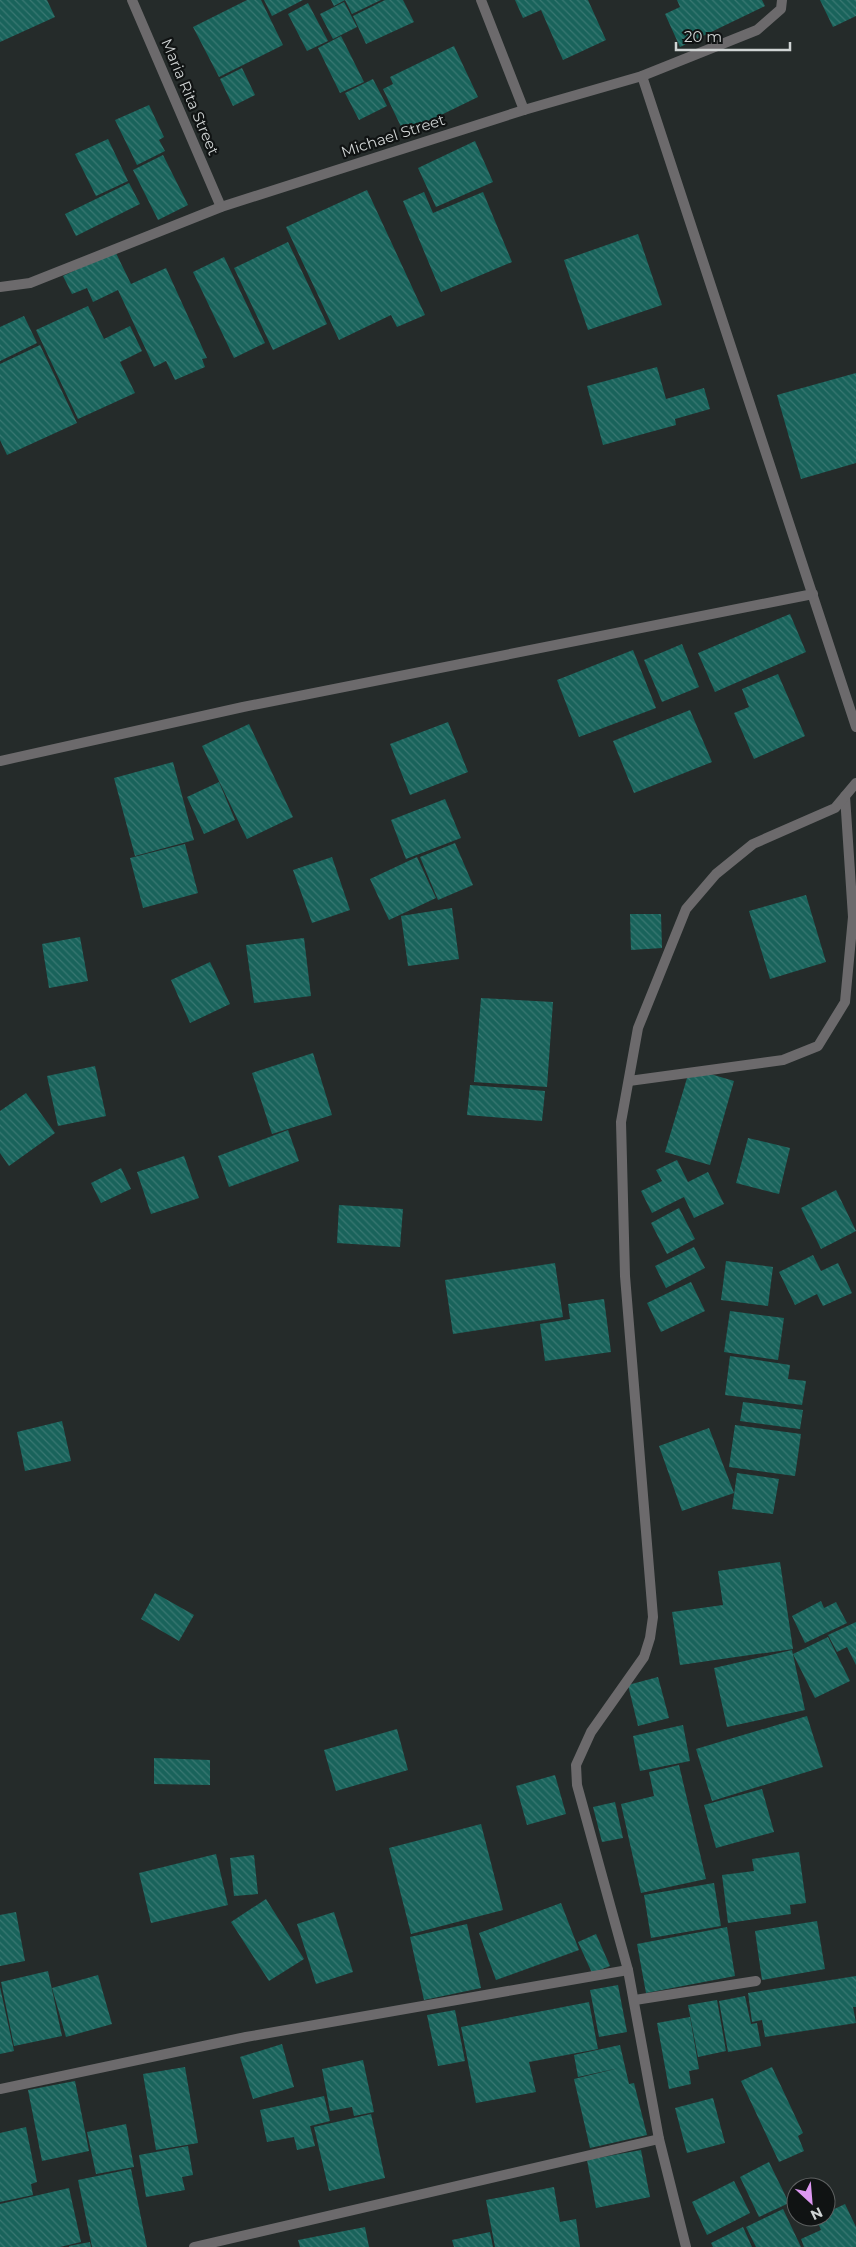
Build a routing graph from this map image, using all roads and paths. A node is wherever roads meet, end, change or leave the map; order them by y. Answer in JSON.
{"nodes":[{"id":1,"x":132,"y":0,"type":"edge"},
{"id":2,"x":481,"y":0,"type":"edge"},
{"id":3,"x":782,"y":0,"type":"edge"},
{"id":4,"x":642,"y":76,"type":"junction"},
{"id":5,"x":524,"y":110,"type":"junction"},
{"id":6,"x":221,"y":207,"type":"junction"},
{"id":7,"x":0,"y":287,"type":"edge"},
{"id":8,"x":812,"y":594,"type":"junction"},
{"id":9,"x":856,"y":727,"type":"edge"},
{"id":10,"x":0,"y":761,"type":"edge"},
{"id":11,"x":856,"y":783,"type":"edge"},
{"id":12,"x":845,"y":796,"type":"junction"},
{"id":13,"x":629,"y":1081,"type":"junction"},
{"id":14,"x":628,"y":1970,"type":"junction"},
{"id":15,"x":756,"y":1981,"type":"dead end"},
{"id":16,"x":635,"y":2000,"type":"junction"},
{"id":17,"x":0,"y":2089,"type":"edge"},
{"id":18,"x":659,"y":2139,"type":"junction"},
{"id":19,"x":194,"y":2247,"type":"edge"},
{"id":20,"x":686,"y":2247,"type":"edge"}],
"edges":[{"from":1,"to":6,"type":"street","name":"Maria Rita Street"},
{"from":2,"to":5,"type":"street"},
{"from":3,"to":4,"type":"street","name":"Michael Street"},
{"from":4,"to":5,"type":"street","name":"Michael Street"},
{"from":4,"to":8,"type":"street"},
{"from":5,"to":6,"type":"street","name":"Michael Street"},
{"from":6,"to":7,"type":"street","name":"Michael Street"},
{"from":8,"to":9,"type":"street"},
{"from":8,"to":10,"type":"street"},
{"from":11,"to":12,"type":"street"},
{"from":12,"to":13,"type":"street"},
{"from":12,"to":13,"type":"street"},
{"from":13,"to":14,"type":"street"},
{"from":14,"to":16,"type":"street"},
{"from":14,"to":17,"type":"street"},
{"from":15,"to":16,"type":"street"},
{"from":16,"to":18,"type":"street"},
{"from":18,"to":19,"type":"street"},
{"from":18,"to":20,"type":"street"}]}
